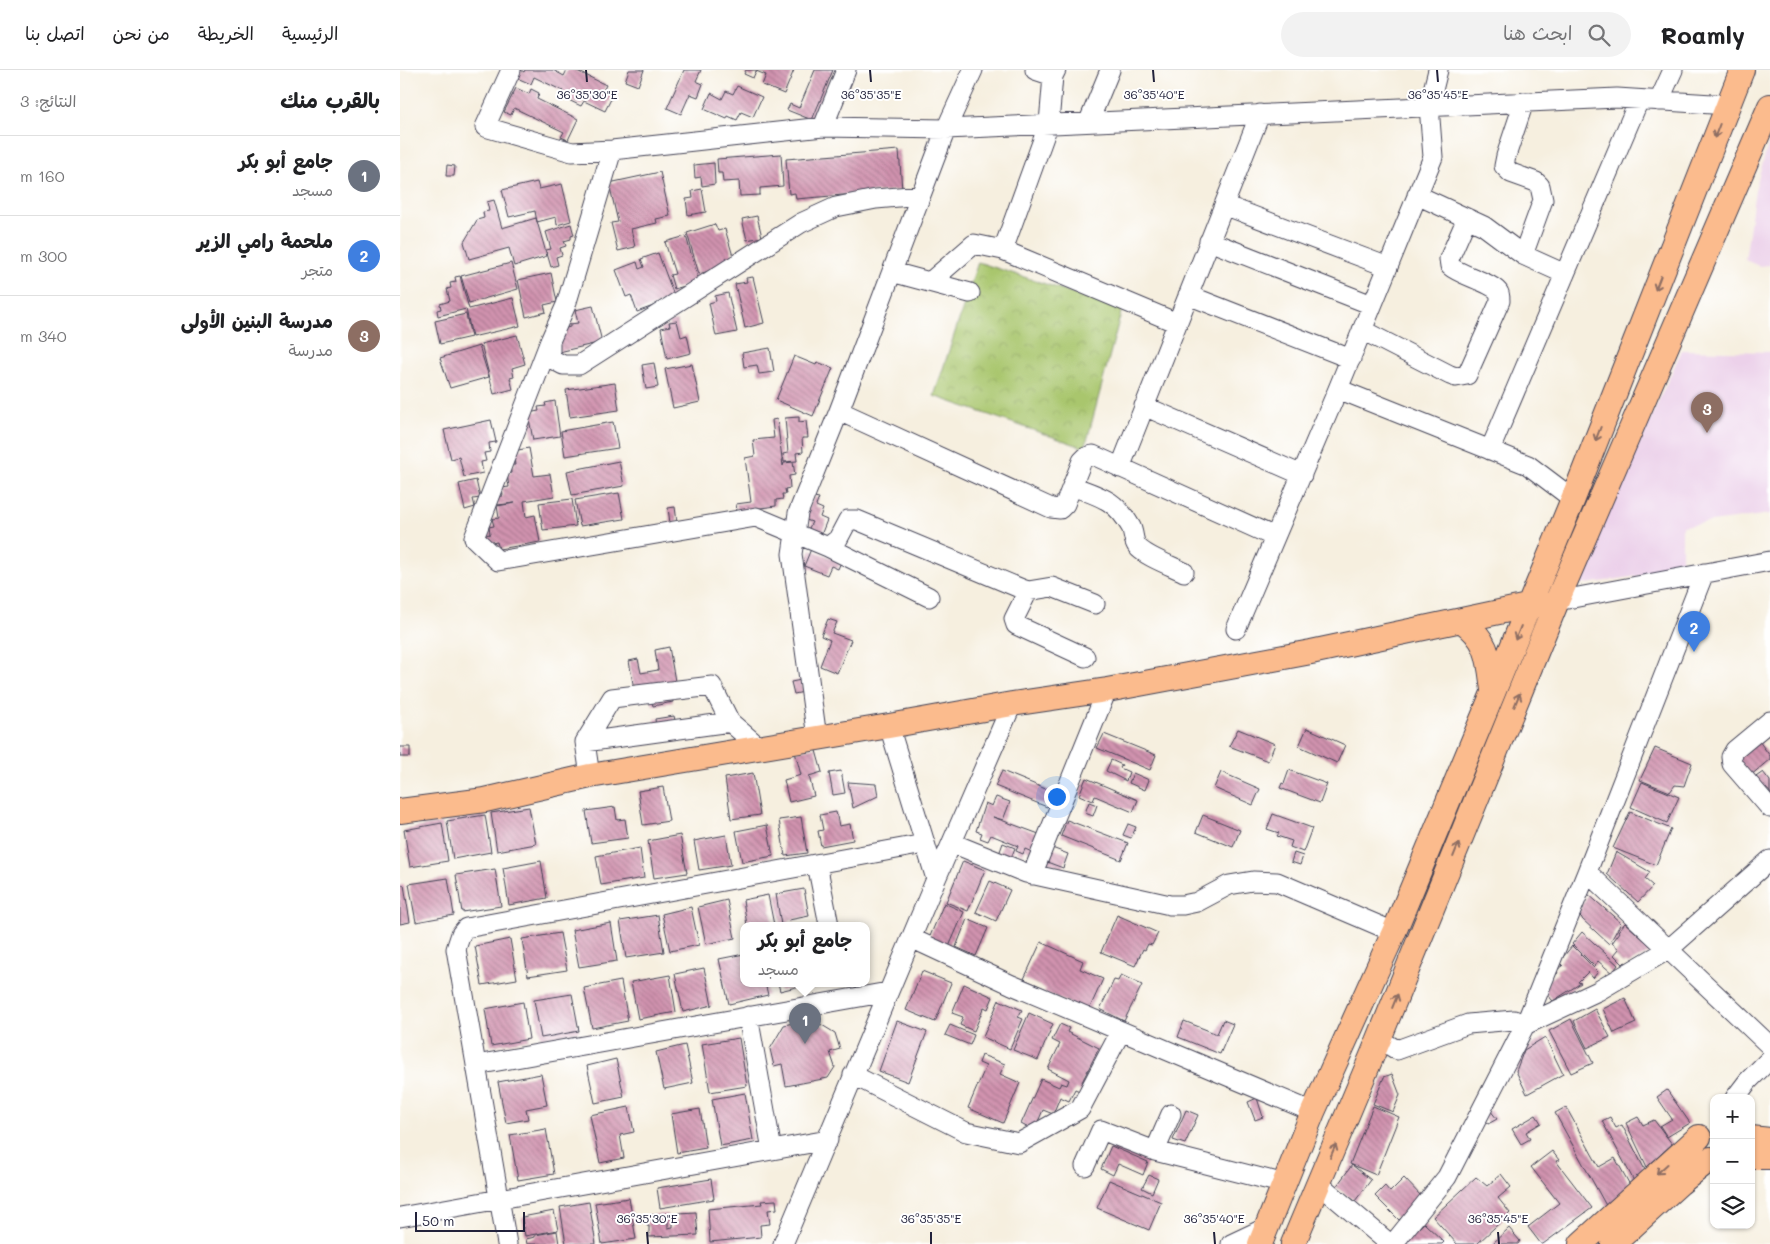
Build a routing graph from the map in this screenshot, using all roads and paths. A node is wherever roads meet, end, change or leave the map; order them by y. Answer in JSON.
{"nodes":[{"id":1,"x":511,"y":70,"type":"edge"},
{"id":2,"x":846,"y":70,"type":"edge"},
{"id":3,"x":973,"y":70,"type":"edge"},
{"id":4,"x":1035,"y":70,"type":"edge"},
{"id":5,"x":1110,"y":70,"type":"edge"},
{"id":6,"x":1438,"y":70,"type":"edge"},
{"id":7,"x":1673,"y":70,"type":"edge"},
{"id":8,"x":1742,"y":70,"type":"edge"},
{"id":9,"x":1055,"y":73,"type":"edge"},
{"id":10,"x":1639,"y":100,"type":"junction"},
{"id":11,"x":1660,"y":101,"type":"junction"},
{"id":12,"x":1524,"y":102,"type":"junction"},
{"id":13,"x":1728,"y":105,"type":"junction"},
{"id":14,"x":1429,"y":106,"type":"junction"},
{"id":15,"x":1770,"y":106,"type":"edge"},
{"id":16,"x":1260,"y":114,"type":"junction"},
{"id":17,"x":1089,"y":121,"type":"junction"},
{"id":18,"x":1049,"y":123,"type":"junction"},
{"id":19,"x":823,"y":128,"type":"junction"},
{"id":20,"x":946,"y":129,"type":"junction"},
{"id":21,"x":612,"y":150,"type":"junction"},
{"id":22,"x":921,"y":195,"type":"junction"},
{"id":23,"x":1417,"y":195,"type":"junction"},
{"id":24,"x":1224,"y":205,"type":"junction"},
{"id":25,"x":1467,"y":218,"type":"junction"},
{"id":26,"x":1210,"y":241,"type":"junction"},
{"id":27,"x":1003,"y":250,"type":"junction"},
{"id":28,"x":1523,"y":255,"type":"junction"},
{"id":29,"x":1388,"y":268,"type":"junction"},
{"id":30,"x":892,"y":272,"type":"junction"},
{"id":31,"x":1565,"y":274,"type":"junction"},
{"id":32,"x":930,"y":282,"type":"junction"},
{"id":33,"x":970,"y":293,"type":"dead end"},
{"id":34,"x":1188,"y":295,"type":"junction"},
{"id":35,"x":1372,"y":305,"type":"junction"},
{"id":36,"x":1177,"y":323,"type":"junction"},
{"id":37,"x":1362,"y":330,"type":"junction"},
{"id":38,"x":550,"y":341,"type":"junction"},
{"id":39,"x":1351,"y":359,"type":"junction"},
{"id":40,"x":1338,"y":389,"type":"junction"},
{"id":41,"x":1144,"y":406,"type":"junction"},
{"id":42,"x":839,"y":411,"type":"junction"},
{"id":43,"x":1490,"y":450,"type":"junction"},
{"id":44,"x":1120,"y":468,"type":"junction"},
{"id":45,"x":1302,"y":475,"type":"junction"},
{"id":46,"x":1072,"y":486,"type":"junction"},
{"id":47,"x":1572,"y":500,"type":"junction"},
{"id":48,"x":795,"y":534,"type":"junction"},
{"id":49,"x":1275,"y":537,"type":"junction"},
{"id":50,"x":828,"y":547,"type":"junction"},
{"id":51,"x":1770,"y":561,"type":"edge"},
{"id":52,"x":1184,"y":572,"type":"dead end"},
{"id":53,"x":1704,"y":573,"type":"junction"},
{"id":54,"x":1028,"y":590,"type":"junction"},
{"id":55,"x":929,"y":597,"type":"dead end"},
{"id":56,"x":1557,"y":601,"type":"junction"},
{"id":57,"x":1095,"y":604,"type":"dead end"},
{"id":58,"x":1529,"y":605,"type":"junction"},
{"id":59,"x":1461,"y":620,"type":"junction"},
{"id":60,"x":1236,"y":629,"type":"dead end"},
{"id":61,"x":1084,"y":658,"type":"dead end"},
{"id":62,"x":1107,"y":690,"type":"junction"},
{"id":63,"x":1493,"y":693,"type":"junction"},
{"id":64,"x":1012,"y":704,"type":"junction"},
{"id":65,"x":1770,"y":721,"type":"edge"},
{"id":66,"x":730,"y":722,"type":"junction"},
{"id":67,"x":889,"y":726,"type":"junction"},
{"id":68,"x":817,"y":738,"type":"junction"},
{"id":69,"x":585,"y":742,"type":"junction"},
{"id":70,"x":760,"y":748,"type":"junction"},
{"id":71,"x":590,"y":776,"type":"junction"},
{"id":72,"x":1770,"y":808,"type":"edge"},
{"id":73,"x":400,"y":811,"type":"edge"},
{"id":74,"x":952,"y":843,"type":"junction"},
{"id":75,"x":924,"y":844,"type":"junction"},
{"id":76,"x":1770,"y":860,"type":"edge"},
{"id":77,"x":817,"y":864,"type":"junction"},
{"id":78,"x":1587,"y":872,"type":"junction"},
{"id":79,"x":1032,"y":875,"type":"junction"},
{"id":80,"x":936,"y":879,"type":"junction"},
{"id":81,"x":828,"y":922,"type":"edge"},
{"id":82,"x":1394,"y":932,"type":"junction"},
{"id":83,"x":911,"y":938,"type":"junction"},
{"id":84,"x":1669,"y":949,"type":"junction"},
{"id":85,"x":842,"y":991,"type":"edge"},
{"id":86,"x":888,"y":992,"type":"junction"},
{"id":87,"x":748,"y":1016,"type":"junction"},
{"id":88,"x":1524,"y":1025,"type":"junction"},
{"id":89,"x":1121,"y":1031,"type":"junction"},
{"id":90,"x":1380,"y":1039,"type":"junction"},
{"id":91,"x":1770,"y":1046,"type":"edge"},
{"id":92,"x":1770,"y":1059,"type":"edge"},
{"id":93,"x":476,"y":1065,"type":"junction"},
{"id":94,"x":853,"y":1075,"type":"junction"},
{"id":95,"x":1738,"y":1094,"type":"edge"},
{"id":96,"x":1314,"y":1112,"type":"junction"},
{"id":97,"x":1170,"y":1114,"type":"dead end"},
{"id":98,"x":1706,"y":1131,"type":"edge"},
{"id":99,"x":1755,"y":1138,"type":"edge"},
{"id":100,"x":828,"y":1140,"type":"junction"},
{"id":101,"x":1770,"y":1140,"type":"edge"},
{"id":102,"x":772,"y":1150,"type":"junction"},
{"id":103,"x":1155,"y":1151,"type":"junction"},
{"id":104,"x":1755,"y":1157,"type":"edge"},
{"id":105,"x":1770,"y":1157,"type":"edge"},
{"id":106,"x":1710,"y":1158,"type":"edge"},
{"id":107,"x":1710,"y":1160,"type":"edge"},
{"id":108,"x":1086,"y":1166,"type":"dead end"},
{"id":109,"x":1285,"y":1184,"type":"junction"},
{"id":110,"x":1318,"y":1184,"type":"junction"},
{"id":111,"x":499,"y":1199,"type":"junction"},
{"id":112,"x":400,"y":1217,"type":"edge"},
{"id":113,"x":1263,"y":1235,"type":"edge"},
{"id":114,"x":507,"y":1244,"type":"edge"},
{"id":115,"x":783,"y":1244,"type":"edge"},
{"id":116,"x":1231,"y":1244,"type":"edge"},
{"id":117,"x":1293,"y":1244,"type":"edge"},
{"id":118,"x":1392,"y":1244,"type":"edge"},
{"id":119,"x":1581,"y":1244,"type":"edge"},
{"id":120,"x":1613,"y":1244,"type":"edge"}],
"edges":[{"from":1,"to":21,"type":"street"},
{"from":2,"to":19,"type":"street"},
{"from":3,"to":20,"type":"street"},
{"from":4,"to":9,"type":"street"},
{"from":5,"to":17,"type":"street"},
{"from":6,"to":14,"type":"street"},
{"from":7,"to":11,"type":"street"},
{"from":8,"to":13,"type":"main road"},
{"from":9,"to":18,"type":"street"},
{"from":10,"to":11,"type":"street"},
{"from":10,"to":12,"type":"street"},
{"from":10,"to":31,"type":"street"},
{"from":11,"to":13,"type":"street"},
{"from":12,"to":14,"type":"street"},
{"from":12,"to":28,"type":"street"},
{"from":13,"to":47,"type":"main road","one_way":true},
{"from":14,"to":16,"type":"street"},
{"from":14,"to":23,"type":"street"},
{"from":15,"to":56,"type":"main road"},
{"from":16,"to":17,"type":"street"},
{"from":16,"to":24,"type":"street"},
{"from":17,"to":18,"type":"street"},
{"from":18,"to":20,"type":"street"},
{"from":18,"to":27,"type":"street"},
{"from":19,"to":20,"type":"street"},
{"from":19,"to":21,"type":"street"},
{"from":20,"to":22,"type":"street"},
{"from":21,"to":38,"type":"street"},
{"from":22,"to":30,"type":"street"},
{"from":22,"to":38,"type":"street"},
{"from":23,"to":25,"type":"street"},
{"from":23,"to":29,"type":"street"},
{"from":24,"to":26,"type":"street"},
{"from":24,"to":29,"type":"street"},
{"from":25,"to":28,"type":"street"},
{"from":25,"to":37,"type":"street"},
{"from":26,"to":34,"type":"street"},
{"from":26,"to":35,"type":"street"},
{"from":27,"to":32,"type":"street"},
{"from":27,"to":36,"type":"street"},
{"from":28,"to":31,"type":"street"},
{"from":29,"to":35,"type":"street"},
{"from":30,"to":32,"type":"street"},
{"from":30,"to":42,"type":"street"},
{"from":31,"to":43,"type":"street"},
{"from":32,"to":33,"type":"street"},
{"from":34,"to":36,"type":"street"},
{"from":34,"to":39,"type":"street"},
{"from":35,"to":37,"type":"street"},
{"from":36,"to":41,"type":"street"},
{"from":37,"to":39,"type":"street"},
{"from":38,"to":48,"type":"street"},
{"from":39,"to":40,"type":"street"},
{"from":40,"to":43,"type":"street"},
{"from":40,"to":45,"type":"street"},
{"from":41,"to":44,"type":"street"},
{"from":41,"to":45,"type":"street"},
{"from":42,"to":46,"type":"street"},
{"from":42,"to":48,"type":"street"},
{"from":43,"to":47,"type":"street"},
{"from":44,"to":46,"type":"street"},
{"from":44,"to":49,"type":"street"},
{"from":45,"to":49,"type":"street"},
{"from":46,"to":52,"type":"street"},
{"from":47,"to":58,"type":"main road"},
{"from":48,"to":50,"type":"street"},
{"from":48,"to":68,"type":"street"},
{"from":49,"to":60,"type":"street"},
{"from":50,"to":54,"type":"street"},
{"from":50,"to":55,"type":"street"},
{"from":51,"to":53,"type":"street"},
{"from":53,"to":56,"type":"street"},
{"from":53,"to":78,"type":"street"},
{"from":54,"to":57,"type":"street"},
{"from":54,"to":61,"type":"street"},
{"from":56,"to":58,"type":"main road"},
{"from":90,"to":56,"type":"main road","one_way":true},
{"from":58,"to":59,"type":"main road"},
{"from":58,"to":63,"type":"main road","one_way":true},
{"from":59,"to":62,"type":"main road"},
{"from":59,"to":63,"type":"main road"},
{"from":62,"to":64,"type":"main road"},
{"from":62,"to":79,"type":"street"},
{"from":63,"to":82,"type":"main road"},
{"from":64,"to":67,"type":"main road"},
{"from":64,"to":74,"type":"street"},
{"from":65,"to":72,"type":"street"},
{"from":66,"to":69,"type":"street"},
{"from":66,"to":69,"type":"street"},
{"from":66,"to":70,"type":"street"},
{"from":67,"to":68,"type":"main road"},
{"from":67,"to":75,"type":"street"},
{"from":68,"to":70,"type":"main road"},
{"from":69,"to":71,"type":"street"},
{"from":70,"to":71,"type":"main road"},
{"from":71,"to":73,"type":"main road"},
{"from":74,"to":79,"type":"street"},
{"from":74,"to":80,"type":"street"},
{"from":75,"to":77,"type":"street"},
{"from":75,"to":80,"type":"street"},
{"from":76,"to":84,"type":"street"},
{"from":77,"to":81,"type":"street"},
{"from":77,"to":93,"type":"street"},
{"from":78,"to":84,"type":"street"},
{"from":78,"to":88,"type":"street"},
{"from":79,"to":82,"type":"street"},
{"from":80,"to":83,"type":"street"},
{"from":82,"to":96,"type":"main road"},
{"from":83,"to":86,"type":"street"},
{"from":83,"to":89,"type":"street"},
{"from":84,"to":88,"type":"street"},
{"from":84,"to":91,"type":"street"},
{"from":85,"to":86,"type":"street"},
{"from":85,"to":87,"type":"street"},
{"from":86,"to":94,"type":"street"},
{"from":87,"to":93,"type":"street"},
{"from":87,"to":102,"type":"street"},
{"from":88,"to":90,"type":"street"},
{"from":88,"to":118,"type":"street"},
{"from":89,"to":94,"type":"street"},
{"from":89,"to":96,"type":"street"},
{"from":110,"to":90,"type":"main road","one_way":true},
{"from":92,"to":95,"type":"street"},
{"from":93,"to":111,"type":"street"},
{"from":94,"to":100,"type":"street"},
{"from":96,"to":109,"type":"main road"},
{"from":97,"to":103,"type":"street"},
{"from":98,"to":106,"type":"main road"},
{"from":98,"to":119,"type":"main road","one_way":true},
{"from":99,"to":101,"type":"main road"},
{"from":100,"to":102,"type":"street"},
{"from":100,"to":115,"type":"street"},
{"from":102,"to":111,"type":"street"},
{"from":103,"to":108,"type":"street"},
{"from":103,"to":109,"type":"street"},
{"from":104,"to":105,"type":"main road"},
{"from":107,"to":120,"type":"main road"},
{"from":109,"to":113,"type":"main road"},
{"from":110,"to":117,"type":"main road"},
{"from":110,"to":118,"type":"street"},
{"from":111,"to":112,"type":"street"},
{"from":111,"to":114,"type":"street"},
{"from":113,"to":116,"type":"street"}]}
